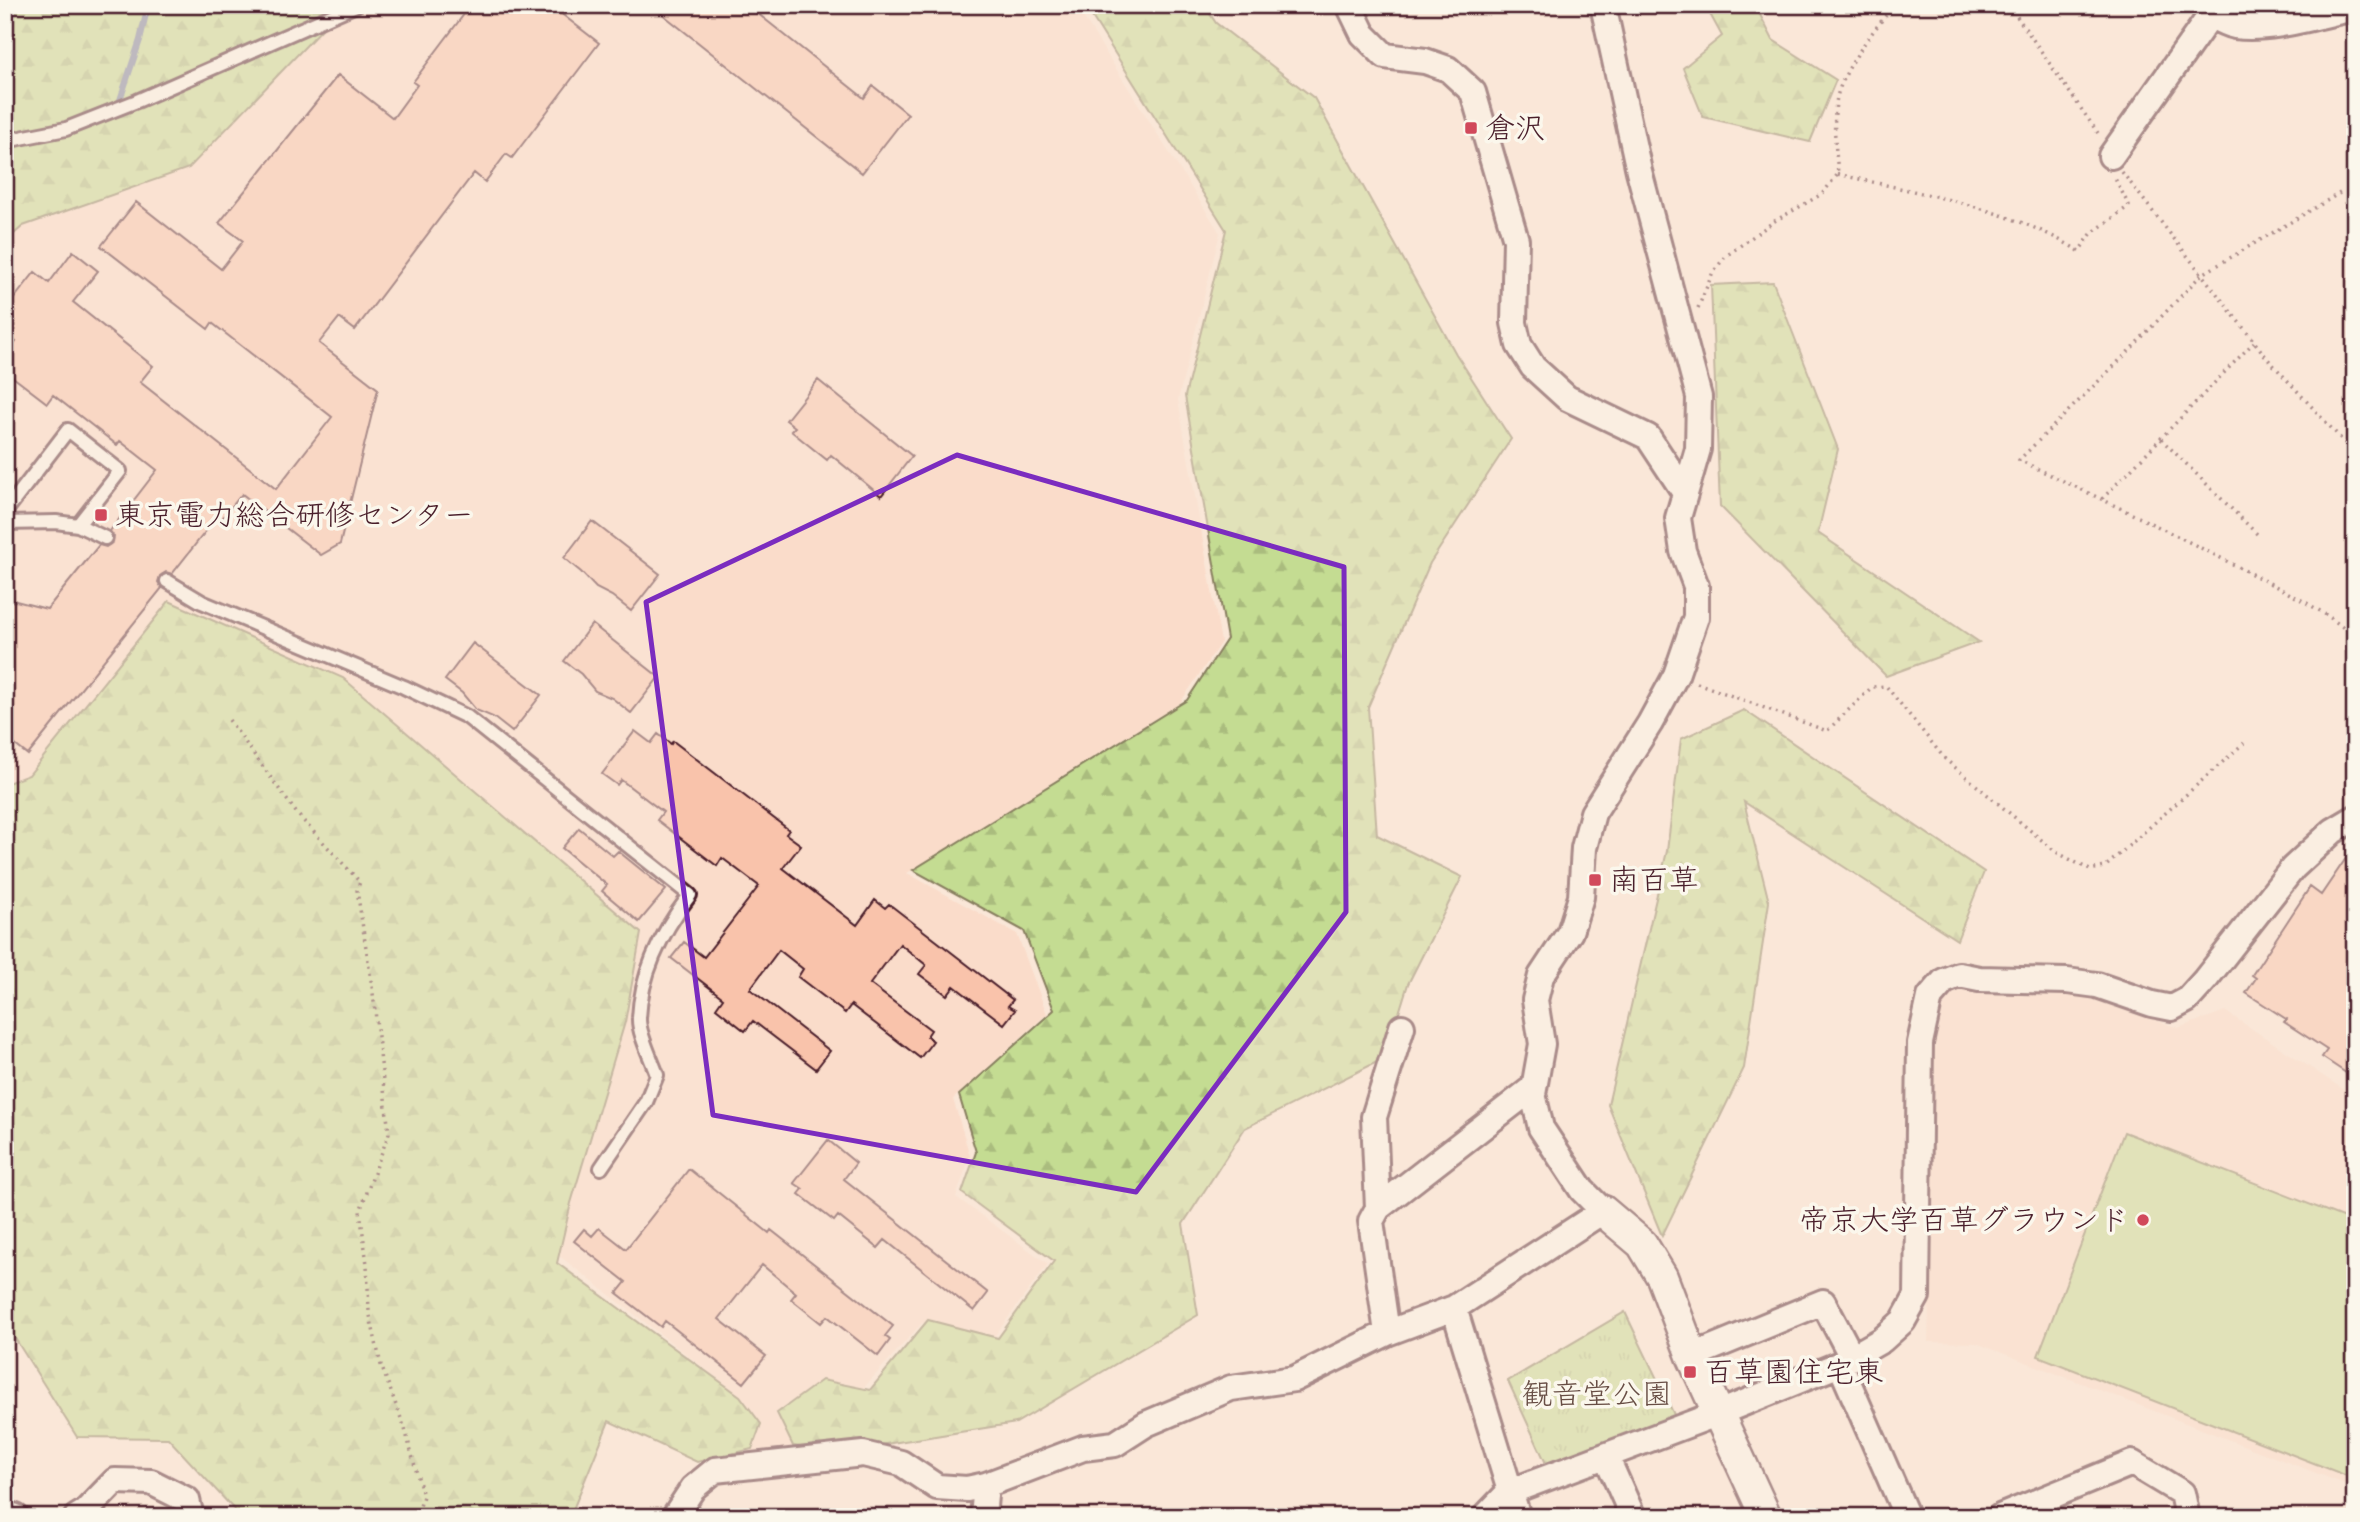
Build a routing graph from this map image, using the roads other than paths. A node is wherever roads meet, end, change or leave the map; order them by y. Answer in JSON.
{"nodes":[{"id":1,"x":356,"y":5,"type":"edge"},
{"id":2,"x":1349,"y":5,"type":"edge"},
{"id":3,"x":1603,"y":5,"type":"edge"},
{"id":4,"x":2355,"y":8,"type":"edge"},
{"id":5,"x":5,"y":141,"type":"edge"},
{"id":6,"x":2116,"y":164,"type":"road end"},
{"id":7,"x":1685,"y":492,"type":"junction"},
{"id":8,"x":5,"y":512,"type":"edge"},
{"id":9,"x":5,"y":523,"type":"edge"},
{"id":10,"x":78,"y":525,"type":"junction"},
{"id":11,"x":105,"y":538,"type":"dead end"},
{"id":12,"x":167,"y":580,"type":"dead end"},
{"id":13,"x":2355,"y":818,"type":"edge"},
{"id":14,"x":1402,"y":1027,"type":"dead end"},
{"id":15,"x":1534,"y":1087,"type":"junction"},
{"id":16,"x":601,"y":1168,"type":"dead end"},
{"id":17,"x":1378,"y":1208,"type":"junction"},
{"id":18,"x":1604,"y":1211,"type":"junction"},
{"id":19,"x":1454,"y":1308,"type":"junction"},
{"id":20,"x":1387,"y":1333,"type":"junction"},
{"id":21,"x":1692,"y":1356,"type":"junction"},
{"id":22,"x":1846,"y":1361,"type":"junction"},
{"id":23,"x":1719,"y":1413,"type":"junction"},
{"id":24,"x":1606,"y":1456,"type":"junction"},
{"id":25,"x":986,"y":1485,"type":"junction"},
{"id":26,"x":1509,"y":1492,"type":"junction"},
{"id":27,"x":5,"y":1513,"type":"edge"},
{"id":28,"x":16,"y":1517,"type":"edge"},
{"id":29,"x":77,"y":1517,"type":"edge"},
{"id":30,"x":191,"y":1517,"type":"edge"},
{"id":31,"x":674,"y":1517,"type":"edge"},
{"id":32,"x":983,"y":1517,"type":"edge"},
{"id":33,"x":1485,"y":1517,"type":"edge"},
{"id":34,"x":1518,"y":1517,"type":"edge"},
{"id":35,"x":1633,"y":1517,"type":"edge"},
{"id":36,"x":1766,"y":1517,"type":"edge"},
{"id":37,"x":1907,"y":1517,"type":"edge"},
{"id":38,"x":2000,"y":1517,"type":"edge"},
{"id":39,"x":2187,"y":1517,"type":"edge"}],
"edges":[{"from":1,"to":5,"type":"lane"},
{"from":2,"to":7,"type":"street"},
{"from":3,"to":7,"type":"street"},
{"from":4,"to":6,"type":"street"},
{"from":7,"to":15,"type":"street"},
{"from":8,"to":10,"type":"lane"},
{"from":9,"to":10,"type":"lane"},
{"from":10,"to":11,"type":"lane"},
{"from":12,"to":16,"type":"lane"},
{"from":13,"to":22,"type":"street"},
{"from":14,"to":17,"type":"street"},
{"from":15,"to":17,"type":"street"},
{"from":15,"to":18,"type":"street"},
{"from":17,"to":20,"type":"street"},
{"from":18,"to":19,"type":"street"},
{"from":18,"to":21,"type":"street"},
{"from":19,"to":20,"type":"street"},
{"from":19,"to":26,"type":"street"},
{"from":20,"to":25,"type":"street"},
{"from":21,"to":22,"type":"street"},
{"from":21,"to":23,"type":"street"},
{"from":22,"to":23,"type":"street"},
{"from":22,"to":37,"type":"street"},
{"from":23,"to":24,"type":"street"},
{"from":23,"to":36,"type":"street"},
{"from":24,"to":26,"type":"street"},
{"from":24,"to":35,"type":"street"},
{"from":25,"to":31,"type":"street"},
{"from":25,"to":32,"type":"street"},
{"from":26,"to":33,"type":"street"},
{"from":26,"to":34,"type":"street"},
{"from":27,"to":28,"type":"street"},
{"from":29,"to":30,"type":"street"},
{"from":38,"to":39,"type":"street"}]}
